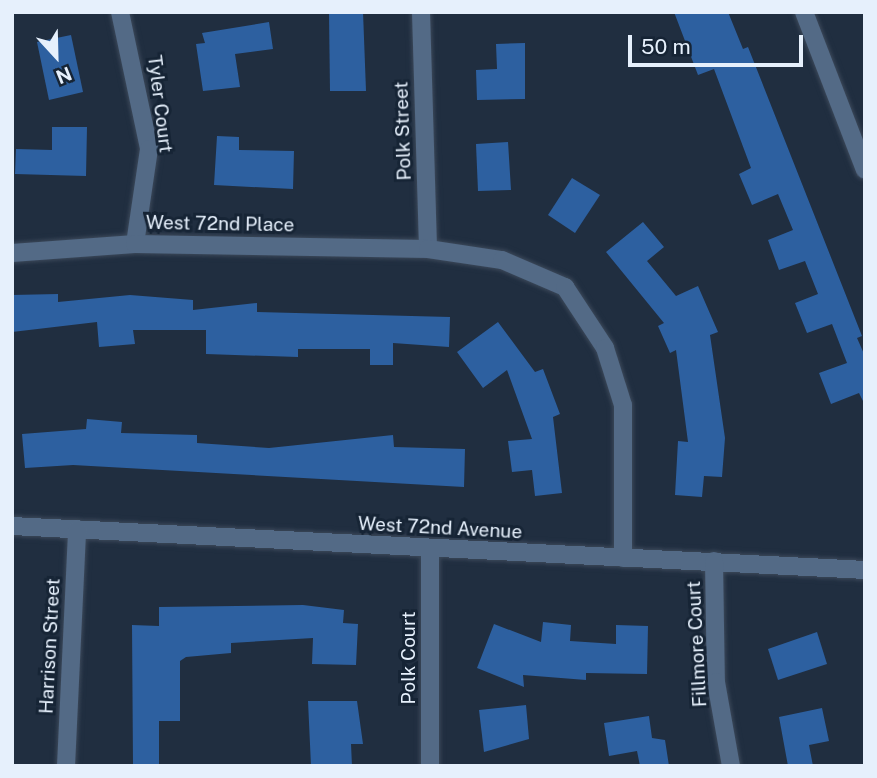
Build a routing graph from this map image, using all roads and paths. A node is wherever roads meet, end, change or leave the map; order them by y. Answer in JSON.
{"nodes":[{"id":1,"x":120,"y":12,"type":"edge"},
{"id":2,"x":421,"y":12,"type":"edge"},
{"id":3,"x":804,"y":12,"type":"edge"},
{"id":4,"x":865,"y":170,"type":"edge"},
{"id":5,"x":135,"y":244,"type":"junction"},
{"id":6,"x":428,"y":249,"type":"junction"},
{"id":7,"x":12,"y":253,"type":"edge"},
{"id":8,"x":12,"y":526,"type":"edge"},
{"id":9,"x":77,"y":529,"type":"junction"},
{"id":10,"x":430,"y":550,"type":"junction"},
{"id":11,"x":623,"y":558,"type":"junction"},
{"id":12,"x":714,"y":561,"type":"junction"},
{"id":13,"x":865,"y":570,"type":"edge"},
{"id":14,"x":66,"y":766,"type":"edge"},
{"id":15,"x":430,"y":766,"type":"edge"},
{"id":16,"x":731,"y":766,"type":"edge"}],
"edges":[{"from":1,"to":5,"type":"street","name":"Tyler Court"},
{"from":2,"to":6,"type":"street","name":"Polk Street"},
{"from":3,"to":4,"type":"street"},
{"from":5,"to":6,"type":"street","name":"West 72nd Place"},
{"from":5,"to":7,"type":"street","name":"West 72nd Place"},
{"from":6,"to":11,"type":"street","name":"West 72nd Place"},
{"from":8,"to":9,"type":"street","name":"West 72nd Avenue"},
{"from":9,"to":10,"type":"street","name":"West 72nd Avenue"},
{"from":9,"to":14,"type":"street","name":"Harrison Street"},
{"from":10,"to":11,"type":"street","name":"West 72nd Avenue"},
{"from":10,"to":15,"type":"street","name":"Polk Court"},
{"from":11,"to":12,"type":"street","name":"West 72nd Avenue"},
{"from":12,"to":13,"type":"street","name":"West 72nd Avenue"},
{"from":12,"to":16,"type":"street","name":"Fillmore Court"}]}
